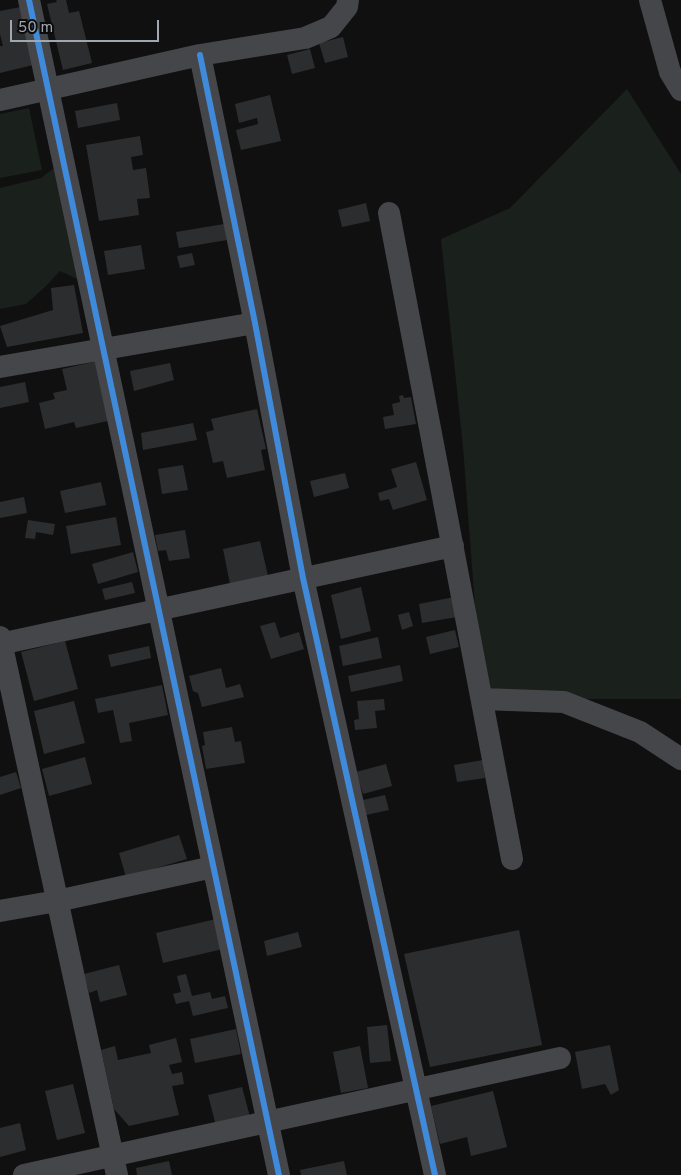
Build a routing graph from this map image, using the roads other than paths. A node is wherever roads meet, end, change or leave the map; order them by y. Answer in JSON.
{"nodes":[{"id":1,"x":29,"y":0,"type":"edge"},
{"id":2,"x":348,"y":0,"type":"edge"},
{"id":3,"x":650,"y":0,"type":"edge"},
{"id":4,"x":200,"y":55,"type":"junction"},
{"id":5,"x":48,"y":89,"type":"junction"},
{"id":6,"x":681,"y":90,"type":"edge"},
{"id":7,"x":0,"y":100,"type":"edge"},
{"id":8,"x":389,"y":212,"type":"dead end"},
{"id":9,"x":255,"y":323,"type":"junction"},
{"id":10,"x":104,"y":348,"type":"junction"},
{"id":11,"x":0,"y":367,"type":"edge"},
{"id":12,"x":453,"y":546,"type":"junction"},
{"id":13,"x":303,"y":578,"type":"junction"},
{"id":14,"x":158,"y":610,"type":"junction"},
{"id":15,"x":0,"y":641,"type":"edge"},
{"id":16,"x":482,"y":699,"type":"junction"},
{"id":17,"x":681,"y":759,"type":"edge"},
{"id":18,"x":512,"y":859,"type":"dead end"},
{"id":19,"x":213,"y":867,"type":"junction"},
{"id":20,"x":57,"y":901,"type":"junction"},
{"id":21,"x":0,"y":911,"type":"edge"},
{"id":22,"x":560,"y":1058,"type":"dead end"},
{"id":23,"x":416,"y":1090,"type":"junction"},
{"id":24,"x":267,"y":1122,"type":"junction"},
{"id":25,"x":114,"y":1165,"type":"edge"},
{"id":26,"x":24,"y":1175,"type":"edge"},
{"id":27,"x":279,"y":1175,"type":"edge"},
{"id":28,"x":435,"y":1175,"type":"edge"}],
"edges":[{"from":1,"to":5,"type":"street"},
{"from":2,"to":4,"type":"street"},
{"from":3,"to":6,"type":"street"},
{"from":4,"to":5,"type":"street"},
{"from":4,"to":9,"type":"street"},
{"from":5,"to":7,"type":"street"},
{"from":5,"to":10,"type":"street"},
{"from":8,"to":12,"type":"street"},
{"from":9,"to":10,"type":"street"},
{"from":9,"to":13,"type":"street"},
{"from":10,"to":11,"type":"street"},
{"from":10,"to":14,"type":"street"},
{"from":12,"to":13,"type":"street"},
{"from":12,"to":16,"type":"street"},
{"from":13,"to":14,"type":"street"},
{"from":13,"to":23,"type":"street"},
{"from":14,"to":15,"type":"street"},
{"from":14,"to":19,"type":"street"},
{"from":15,"to":20,"type":"street"},
{"from":16,"to":17,"type":"street"},
{"from":16,"to":18,"type":"street"},
{"from":19,"to":20,"type":"street"},
{"from":19,"to":24,"type":"street"},
{"from":20,"to":21,"type":"street"},
{"from":20,"to":25,"type":"street"},
{"from":22,"to":23,"type":"street"},
{"from":23,"to":24,"type":"street"},
{"from":23,"to":28,"type":"street"},
{"from":24,"to":25,"type":"street"},
{"from":24,"to":27,"type":"street"},
{"from":25,"to":26,"type":"street"}]}
